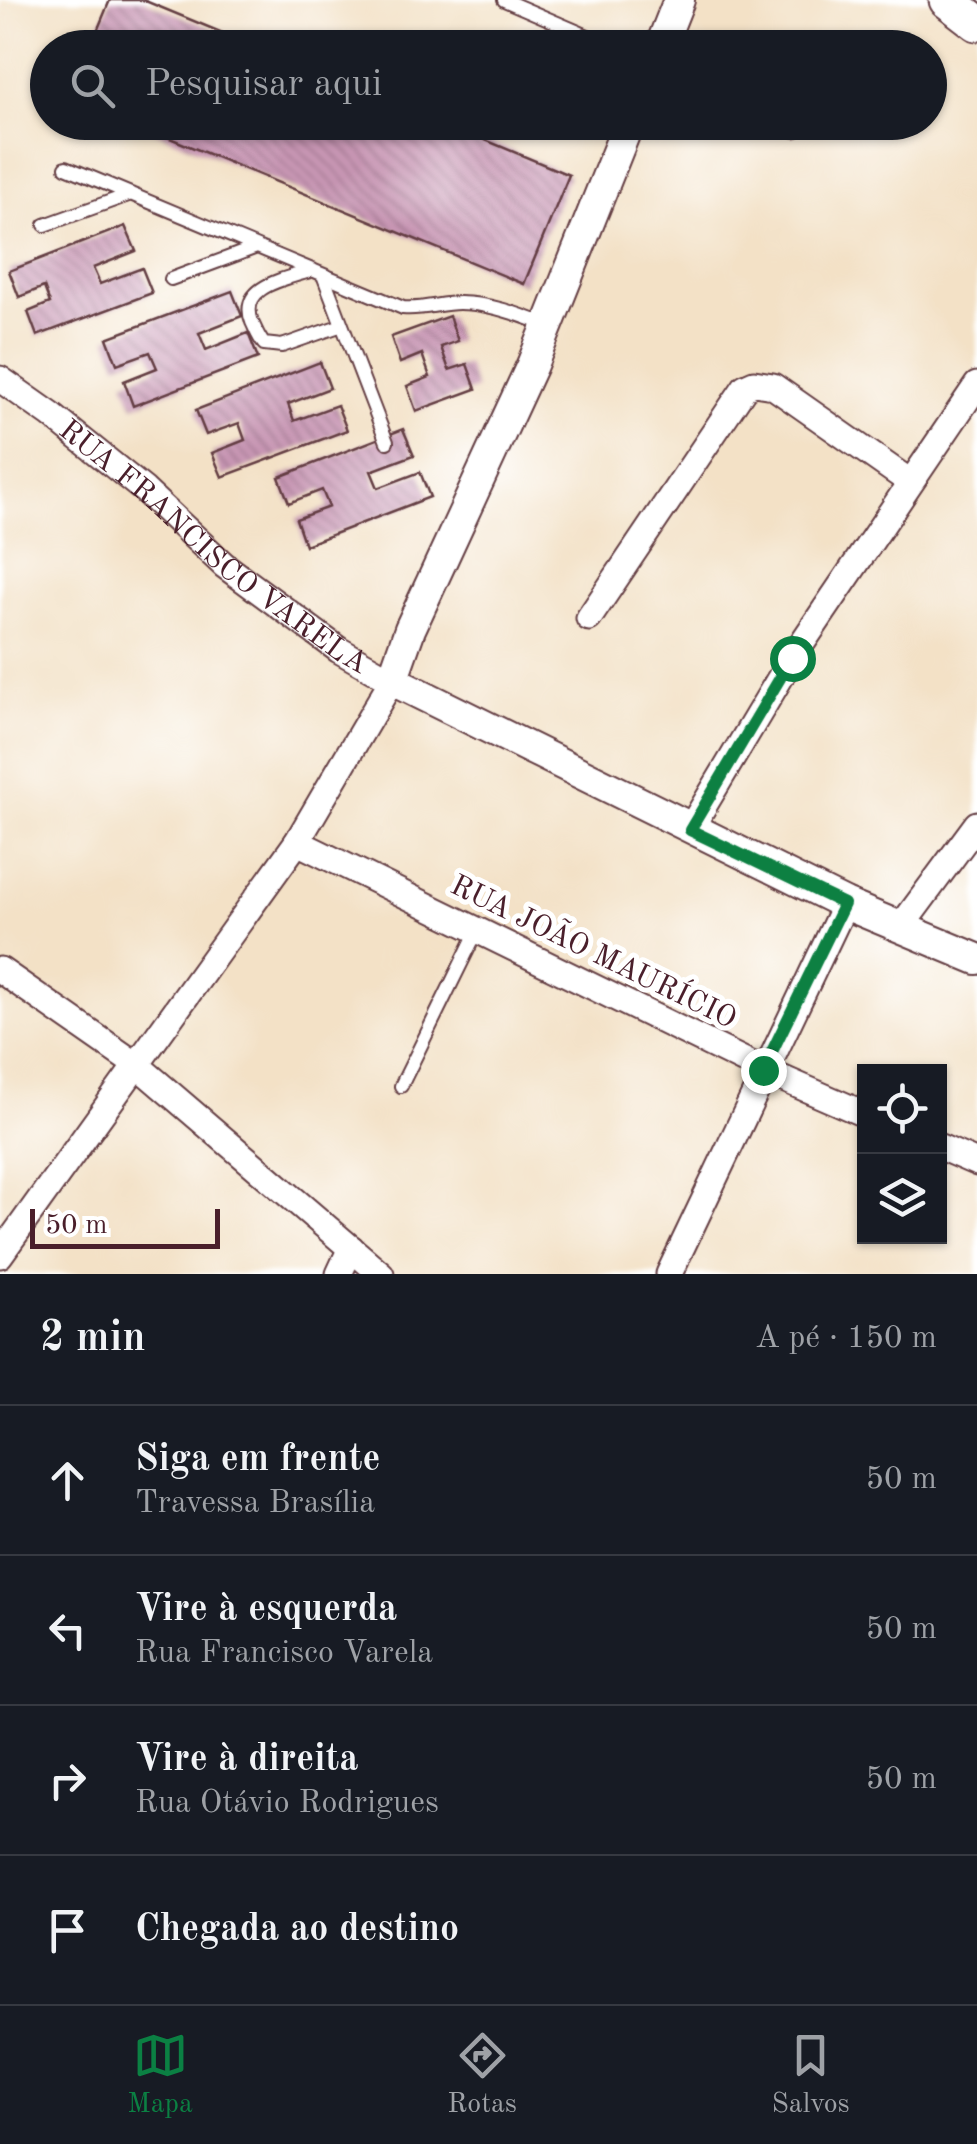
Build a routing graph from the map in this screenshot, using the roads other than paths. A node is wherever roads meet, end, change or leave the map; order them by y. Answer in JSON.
{"nodes":[{"id":1,"x":504,"y":0,"type":"edge"},
{"id":2,"x":679,"y":0,"type":"edge"},
{"id":3,"x":948,"y":0,"type":"edge"},
{"id":4,"x":977,"y":23,"type":"edge"},
{"id":5,"x":574,"y":30,"type":"edge"},
{"id":6,"x":667,"y":30,"type":"edge"},
{"id":7,"x":623,"y":140,"type":"edge"},
{"id":8,"x":66,"y":166,"type":"dead end"},
{"id":9,"x":131,"y":194,"type":"junction"},
{"id":10,"x":46,"y":225,"type":"dead end"},
{"id":11,"x":257,"y":247,"type":"junction"},
{"id":12,"x":318,"y":273,"type":"junction"},
{"id":13,"x":172,"y":279,"type":"dead end"},
{"id":14,"x":342,"y":325,"type":"junction"},
{"id":15,"x":548,"y":326,"type":"junction"},
{"id":16,"x":0,"y":379,"type":"edge"},
{"id":17,"x":977,"y":385,"type":"edge"},
{"id":18,"x":387,"y":442,"type":"dead end"},
{"id":19,"x":910,"y":482,"type":"junction"},
{"id":20,"x":589,"y":618,"type":"dead end"},
{"id":21,"x":392,"y":680,"type":"junction"},
{"id":22,"x":977,"y":824,"type":"edge"},
{"id":23,"x":690,"y":830,"type":"junction"},
{"id":24,"x":297,"y":842,"type":"junction"},
{"id":25,"x":844,"y":904,"type":"junction"},
{"id":26,"x":900,"y":928,"type":"junction"},
{"id":27,"x":477,"y":931,"type":"junction"},
{"id":28,"x":977,"y":960,"type":"edge"},
{"id":29,"x":0,"y":970,"type":"edge"},
{"id":30,"x":138,"y":1066,"type":"junction"},
{"id":31,"x":763,"y":1070,"type":"junction"},
{"id":32,"x":401,"y":1086,"type":"dead end"},
{"id":33,"x":857,"y":1111,"type":"edge"},
{"id":34,"x":947,"y":1150,"type":"edge"},
{"id":35,"x":977,"y":1163,"type":"edge"},
{"id":36,"x":351,"y":1248,"type":"junction"},
{"id":37,"x":0,"y":1255,"type":"edge"},
{"id":38,"x":338,"y":1274,"type":"edge"},
{"id":39,"x":381,"y":1274,"type":"edge"},
{"id":40,"x":669,"y":1274,"type":"edge"}],
"edges":[{"from":1,"to":5,"type":"lane"},
{"from":2,"to":6,"type":"street"},
{"from":3,"to":4,"type":"main road"},
{"from":7,"to":15,"type":"street"},
{"from":8,"to":9,"type":"lane"},
{"from":9,"to":10,"type":"lane"},
{"from":9,"to":11,"type":"lane"},
{"from":11,"to":12,"type":"lane"},
{"from":11,"to":13,"type":"lane"},
{"from":12,"to":14,"type":"lane"},
{"from":12,"to":14,"type":"lane"},
{"from":12,"to":15,"type":"lane"},
{"from":14,"to":18,"type":"lane"},
{"from":15,"to":21,"type":"street"},
{"from":16,"to":21,"type":"street","name":"RUA FRANCISCO VARELA"},
{"from":17,"to":19,"type":"street"},
{"from":19,"to":20,"type":"street"},
{"from":19,"to":23,"type":"street"},
{"from":21,"to":23,"type":"street","name":"RUA FRANCISCO VARELA"},
{"from":21,"to":24,"type":"street"},
{"from":22,"to":26,"type":"street"},
{"from":23,"to":25,"type":"street","name":"RUA FRANCISCO VARELA"},
{"from":24,"to":27,"type":"street","name":"RUA JOÃO MAURÍCIO"},
{"from":24,"to":30,"type":"street"},
{"from":25,"to":26,"type":"street","name":"RUA FRANCISCO VARELA"},
{"from":25,"to":31,"type":"street"},
{"from":26,"to":28,"type":"street","name":"RUA FRANCISCO VARELA"},
{"from":27,"to":31,"type":"street","name":"RUA JOÃO MAURÍCIO"},
{"from":27,"to":32,"type":"lane"},
{"from":29,"to":30,"type":"street"},
{"from":30,"to":36,"type":"street"},
{"from":30,"to":37,"type":"street"},
{"from":31,"to":33,"type":"street","name":"RUA JOÃO MAURÍCIO"},
{"from":31,"to":40,"type":"street"},
{"from":34,"to":35,"type":"street"},
{"from":36,"to":38,"type":"street"},
{"from":36,"to":39,"type":"street"}]}
